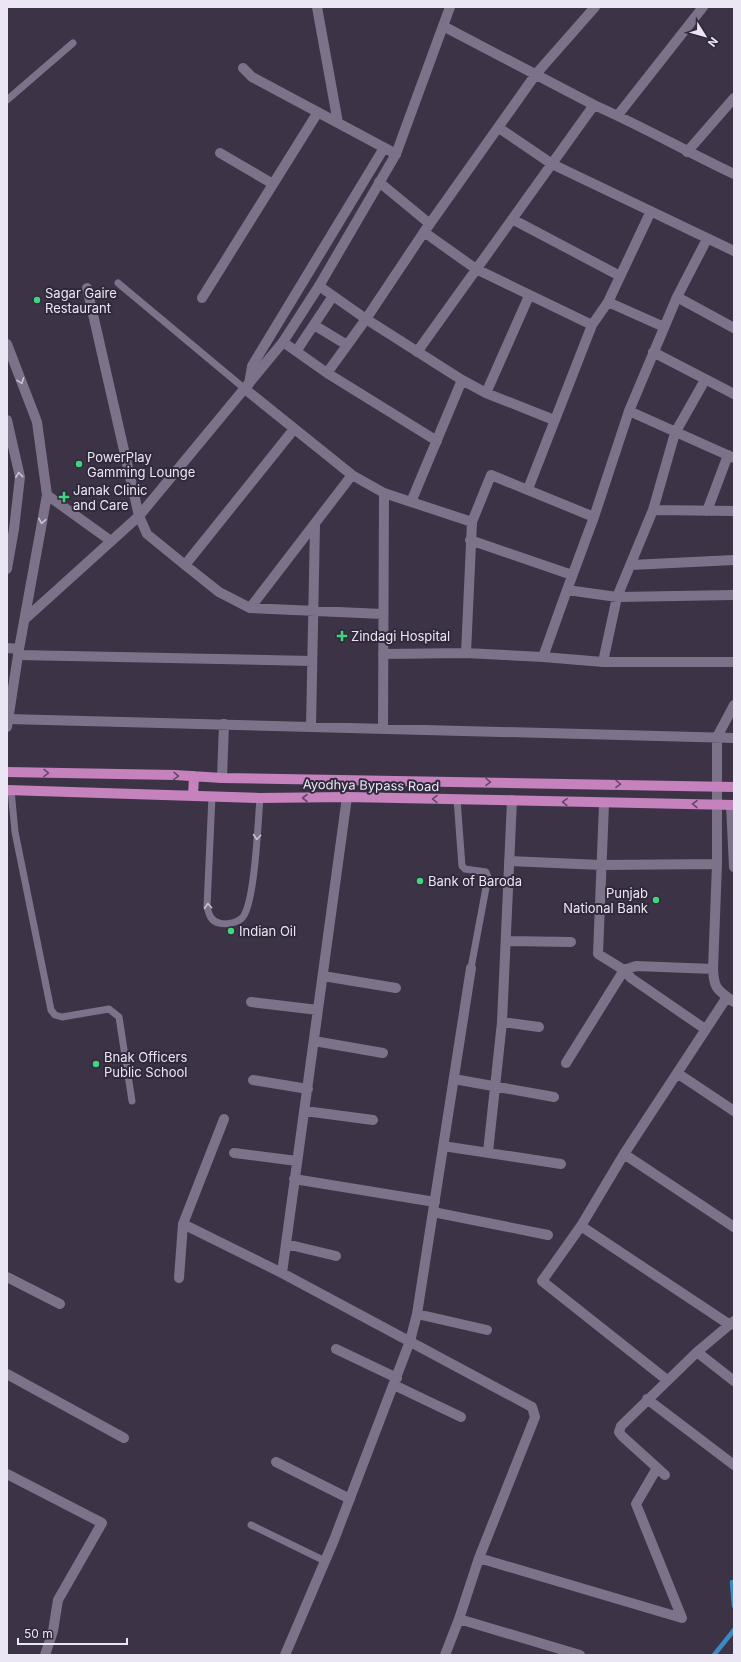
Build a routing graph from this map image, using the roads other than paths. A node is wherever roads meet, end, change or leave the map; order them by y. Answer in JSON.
{"nodes":[{"id":1,"x":317,"y":7,"type":"edge"},
{"id":2,"x":450,"y":7,"type":"edge"},
{"id":3,"x":595,"y":7,"type":"edge"},
{"id":4,"x":703,"y":7,"type":"edge"},
{"id":5,"x":443,"y":26,"type":"junction"},
{"id":6,"x":73,"y":43,"type":"dead end"},
{"id":7,"x":242,"y":68,"type":"dead end"},
{"id":8,"x":536,"y":74,"type":"junction"},
{"id":9,"x":734,"y":98,"type":"edge"},
{"id":10,"x":7,"y":100,"type":"edge"},
{"id":11,"x":594,"y":105,"type":"junction"},
{"id":12,"x":318,"y":112,"type":"junction"},
{"id":13,"x":618,"y":115,"type":"junction"},
{"id":14,"x":338,"y":123,"type":"junction"},
{"id":15,"x":499,"y":128,"type":"junction"},
{"id":16,"x":384,"y":148,"type":"junction"},
{"id":17,"x":687,"y":152,"type":"junction"},
{"id":18,"x":220,"y":153,"type":"dead end"},
{"id":19,"x":396,"y":154,"type":"junction"},
{"id":20,"x":552,"y":164,"type":"junction"},
{"id":21,"x":734,"y":174,"type":"edge"},
{"id":22,"x":379,"y":182,"type":"junction"},
{"id":23,"x":273,"y":184,"type":"junction"},
{"id":24,"x":651,"y":211,"type":"junction"},
{"id":25,"x":512,"y":219,"type":"junction"},
{"id":26,"x":427,"y":228,"type":"junction"},
{"id":27,"x":707,"y":239,"type":"junction"},
{"id":28,"x":734,"y":251,"type":"edge"},
{"id":29,"x":476,"y":269,"type":"junction"},
{"id":30,"x":620,"y":276,"type":"junction"},
{"id":31,"x":118,"y":283,"type":"dead end"},
{"id":32,"x":319,"y":286,"type":"junction"},
{"id":33,"x":87,"y":288,"type":"dead end"},
{"id":34,"x":333,"y":296,"type":"junction"},
{"id":35,"x":529,"y":296,"type":"junction"},
{"id":36,"x":677,"y":297,"type":"junction"},
{"id":37,"x":202,"y":298,"type":"dead end"},
{"id":38,"x":608,"y":302,"type":"junction"},
{"id":39,"x":366,"y":319,"type":"junction"},
{"id":40,"x":314,"y":324,"type":"junction"},
{"id":41,"x":592,"y":325,"type":"junction"},
{"id":42,"x":664,"y":327,"type":"junction"},
{"id":43,"x":734,"y":328,"type":"edge"},
{"id":44,"x":283,"y":342,"type":"junction"},
{"id":45,"x":7,"y":344,"type":"edge"},
{"id":46,"x":347,"y":346,"type":"junction"},
{"id":47,"x":297,"y":350,"type":"junction"},
{"id":48,"x":417,"y":352,"type":"junction"},
{"id":49,"x":652,"y":352,"type":"junction"},
{"id":50,"x":327,"y":373,"type":"junction"},
{"id":51,"x":462,"y":380,"type":"junction"},
{"id":52,"x":705,"y":380,"type":"junction"},
{"id":53,"x":247,"y":386,"type":"junction"},
{"id":54,"x":486,"y":394,"type":"junction"},
{"id":55,"x":734,"y":394,"type":"edge"},
{"id":56,"x":629,"y":411,"type":"junction"},
{"id":57,"x":7,"y":420,"type":"edge"},
{"id":58,"x":554,"y":420,"type":"junction"},
{"id":59,"x":294,"y":429,"type":"junction"},
{"id":60,"x":675,"y":433,"type":"junction"},
{"id":61,"x":437,"y":441,"type":"junction"},
{"id":62,"x":731,"y":457,"type":"edge"},
{"id":63,"x":352,"y":475,"type":"junction"},
{"id":64,"x":528,"y":489,"type":"junction"},
{"id":65,"x":384,"y":492,"type":"junction"},
{"id":66,"x":47,"y":495,"type":"junction"},
{"id":67,"x":411,"y":502,"type":"junction"},
{"id":68,"x":653,"y":510,"type":"junction"},
{"id":69,"x":707,"y":511,"type":"junction"},
{"id":70,"x":734,"y":511,"type":"edge"},
{"id":71,"x":139,"y":516,"type":"junction"},
{"id":72,"x":594,"y":517,"type":"junction"},
{"id":73,"x":472,"y":522,"type":"junction"},
{"id":74,"x":315,"y":524,"type":"junction"},
{"id":75,"x":470,"y":540,"type":"junction"},
{"id":76,"x":111,"y":541,"type":"junction"},
{"id":77,"x":734,"y":560,"type":"edge"},
{"id":78,"x":184,"y":565,"type":"junction"},
{"id":79,"x":631,"y":565,"type":"junction"},
{"id":80,"x":7,"y":569,"type":"edge"},
{"id":81,"x":572,"y":575,"type":"junction"},
{"id":82,"x":567,"y":590,"type":"junction"},
{"id":83,"x":734,"y":595,"type":"edge"},
{"id":84,"x":617,"y":597,"type":"junction"},
{"id":85,"x":250,"y":608,"type":"junction"},
{"id":86,"x":313,"y":612,"type":"junction"},
{"id":87,"x":383,"y":614,"type":"junction"},
{"id":88,"x":25,"y":619,"type":"junction"},
{"id":89,"x":7,"y":648,"type":"edge"},
{"id":90,"x":18,"y":652,"type":"junction"},
{"id":91,"x":466,"y":653,"type":"junction"},
{"id":92,"x":383,"y":654,"type":"junction"},
{"id":93,"x":544,"y":657,"type":"junction"},
{"id":94,"x":312,"y":660,"type":"junction"},
{"id":95,"x":603,"y":662,"type":"junction"},
{"id":96,"x":734,"y":662,"type":"edge"},
{"id":97,"x":734,"y":705,"type":"edge"},
{"id":98,"x":8,"y":723,"type":"edge"},
{"id":99,"x":224,"y":724,"type":"junction"},
{"id":100,"x":311,"y":727,"type":"junction"},
{"id":101,"x":383,"y":728,"type":"junction"},
{"id":102,"x":717,"y":737,"type":"junction"},
{"id":103,"x":734,"y":738,"type":"edge"},
{"id":104,"x":7,"y":772,"type":"edge"},
{"id":105,"x":194,"y":776,"type":"junction"},
{"id":106,"x":222,"y":778,"type":"junction"},
{"id":107,"x":718,"y":787,"type":"junction"},
{"id":108,"x":734,"y":787,"type":"edge"},
{"id":109,"x":9,"y":790,"type":"edge"},
{"id":110,"x":193,"y":796,"type":"junction"},
{"id":111,"x":212,"y":796,"type":"junction"},
{"id":112,"x":347,"y":797,"type":"junction"},
{"id":113,"x":260,"y":798,"type":"junction"},
{"id":114,"x":457,"y":800,"type":"junction"},
{"id":115,"x":512,"y":800,"type":"junction"},
{"id":116,"x":604,"y":804,"type":"junction"},
{"id":117,"x":718,"y":805,"type":"junction"},
{"id":118,"x":733,"y":805,"type":"edge"},
{"id":119,"x":508,"y":861,"type":"junction"},
{"id":120,"x":717,"y":864,"type":"junction"},
{"id":121,"x":601,"y":865,"type":"junction"},
{"id":122,"x":734,"y":866,"type":"edge"},
{"id":123,"x":507,"y":941,"type":"junction"},
{"id":124,"x":571,"y":942,"type":"dead end"},
{"id":125,"x":471,"y":968,"type":"joint"},
{"id":126,"x":713,"y":969,"type":"junction"},
{"id":127,"x":624,"y":970,"type":"junction"},
{"id":128,"x":323,"y":976,"type":"junction"},
{"id":129,"x":396,"y":988,"type":"dead end"},
{"id":130,"x":731,"y":999,"type":"edge"},
{"id":131,"x":251,"y":1002,"type":"dead end"},
{"id":132,"x":318,"y":1010,"type":"junction"},
{"id":133,"x":502,"y":1022,"type":"junction"},
{"id":134,"x":538,"y":1027,"type":"dead end"},
{"id":135,"x":705,"y":1029,"type":"junction"},
{"id":136,"x":314,"y":1041,"type":"junction"},
{"id":137,"x":383,"y":1053,"type":"dead end"},
{"id":138,"x":566,"y":1063,"type":"dead end"},
{"id":139,"x":677,"y":1072,"type":"junction"},
{"id":140,"x":454,"y":1079,"type":"junction"},
{"id":141,"x":254,"y":1080,"type":"dead end"},
{"id":142,"x":495,"y":1088,"type":"junction"},
{"id":143,"x":308,"y":1089,"type":"junction"},
{"id":144,"x":554,"y":1097,"type":"dead end"},
{"id":145,"x":132,"y":1101,"type":"dead end"},
{"id":146,"x":305,"y":1111,"type":"junction"},
{"id":147,"x":734,"y":1111,"type":"edge"},
{"id":148,"x":224,"y":1119,"type":"dead end"},
{"id":149,"x":373,"y":1120,"type":"dead end"},
{"id":150,"x":443,"y":1146,"type":"junction"},
{"id":151,"x":488,"y":1152,"type":"junction"},
{"id":152,"x":234,"y":1153,"type":"dead end"},
{"id":153,"x":624,"y":1154,"type":"junction"},
{"id":154,"x":297,"y":1161,"type":"junction"},
{"id":155,"x":561,"y":1164,"type":"dead end"},
{"id":156,"x":294,"y":1179,"type":"junction"},
{"id":157,"x":434,"y":1207,"type":"junction"},
{"id":158,"x":183,"y":1224,"type":"junction"},
{"id":159,"x":581,"y":1226,"type":"junction"},
{"id":160,"x":734,"y":1227,"type":"edge"},
{"id":161,"x":548,"y":1236,"type":"dead end"},
{"id":162,"x":286,"y":1244,"type":"junction"},
{"id":163,"x":336,"y":1256,"type":"dead end"},
{"id":164,"x":282,"y":1273,"type":"junction"},
{"id":165,"x":7,"y":1277,"type":"edge"},
{"id":166,"x":179,"y":1278,"type":"dead end"},
{"id":167,"x":60,"y":1304,"type":"dead end"},
{"id":168,"x":417,"y":1314,"type":"junction"},
{"id":169,"x":732,"y":1323,"type":"edge"},
{"id":170,"x":487,"y":1330,"type":"dead end"},
{"id":171,"x":410,"y":1341,"type":"junction"},
{"id":172,"x":336,"y":1349,"type":"dead end"},
{"id":173,"x":697,"y":1352,"type":"junction"},
{"id":174,"x":7,"y":1374,"type":"edge"},
{"id":175,"x":667,"y":1380,"type":"junction"},
{"id":176,"x":395,"y":1381,"type":"junction"},
{"id":177,"x":734,"y":1381,"type":"edge"},
{"id":178,"x":647,"y":1399,"type":"junction"},
{"id":179,"x":460,"y":1416,"type":"dead end"},
{"id":180,"x":124,"y":1438,"type":"dead end"},
{"id":181,"x":276,"y":1462,"type":"dead end"},
{"id":182,"x":734,"y":1465,"type":"edge"},
{"id":183,"x":658,"y":1468,"type":"junction"},
{"id":184,"x":7,"y":1474,"type":"edge"},
{"id":185,"x":665,"y":1476,"type":"dead end"},
{"id":186,"x":350,"y":1499,"type":"junction"},
{"id":187,"x":251,"y":1525,"type":"dead end"},
{"id":188,"x":480,"y":1558,"type":"junction"},
{"id":189,"x":325,"y":1561,"type":"junction"},
{"id":190,"x":459,"y":1619,"type":"junction"},
{"id":191,"x":45,"y":1655,"type":"edge"},
{"id":192,"x":285,"y":1655,"type":"edge"},
{"id":193,"x":445,"y":1655,"type":"edge"},
{"id":194,"x":580,"y":1655,"type":"edge"}],
"edges":[{"from":1,"to":14,"type":"street"},
{"from":2,"to":5,"type":"street"},
{"from":3,"to":8,"type":"street"},
{"from":4,"to":13,"type":"street"},
{"from":5,"to":8,"type":"street"},
{"from":5,"to":19,"type":"street"},
{"from":6,"to":10,"type":"lane"},
{"from":7,"to":12,"type":"street"},
{"from":8,"to":11,"type":"street"},
{"from":8,"to":15,"type":"street"},
{"from":9,"to":17,"type":"street"},
{"from":11,"to":13,"type":"street"},
{"from":11,"to":20,"type":"street"},
{"from":12,"to":14,"type":"street"},
{"from":12,"to":23,"type":"street"},
{"from":13,"to":17,"type":"street"},
{"from":14,"to":16,"type":"street"},
{"from":15,"to":20,"type":"street"},
{"from":15,"to":26,"type":"street"},
{"from":16,"to":19,"type":"street"},
{"from":16,"to":53,"type":"street"},
{"from":17,"to":21,"type":"street"},
{"from":18,"to":23,"type":"street"},
{"from":19,"to":22,"type":"street"},
{"from":20,"to":24,"type":"street"},
{"from":20,"to":25,"type":"street"},
{"from":22,"to":26,"type":"street"},
{"from":22,"to":32,"type":"street"},
{"from":23,"to":37,"type":"street"},
{"from":24,"to":27,"type":"street"},
{"from":24,"to":30,"type":"street"},
{"from":25,"to":29,"type":"street"},
{"from":25,"to":30,"type":"street"},
{"from":26,"to":29,"type":"street"},
{"from":26,"to":39,"type":"street"},
{"from":27,"to":28,"type":"street"},
{"from":27,"to":36,"type":"street"},
{"from":29,"to":35,"type":"street"},
{"from":29,"to":48,"type":"street"},
{"from":30,"to":38,"type":"street"},
{"from":31,"to":53,"type":"lane"},
{"from":32,"to":34,"type":"street"},
{"from":32,"to":44,"type":"street"},
{"from":33,"to":71,"type":"street"},
{"from":34,"to":39,"type":"street"},
{"from":34,"to":40,"type":"street"},
{"from":35,"to":41,"type":"street"},
{"from":35,"to":54,"type":"street"},
{"from":36,"to":42,"type":"street"},
{"from":36,"to":43,"type":"street"},
{"from":38,"to":41,"type":"street"},
{"from":38,"to":42,"type":"street"},
{"from":39,"to":46,"type":"street"},
{"from":39,"to":48,"type":"street"},
{"from":40,"to":46,"type":"street"},
{"from":40,"to":47,"type":"street"},
{"from":41,"to":58,"type":"street"},
{"from":42,"to":49,"type":"street"},
{"from":44,"to":47,"type":"street"},
{"from":44,"to":53,"type":"street"},
{"from":45,"to":66,"type":"street","one_way":true},
{"from":46,"to":50,"type":"street"},
{"from":47,"to":50,"type":"street"},
{"from":48,"to":51,"type":"street"},
{"from":49,"to":52,"type":"street"},
{"from":49,"to":56,"type":"street"},
{"from":50,"to":61,"type":"street"},
{"from":51,"to":54,"type":"street"},
{"from":51,"to":61,"type":"street"},
{"from":52,"to":55,"type":"street"},
{"from":52,"to":60,"type":"street"},
{"from":53,"to":59,"type":"street"},
{"from":53,"to":71,"type":"street"},
{"from":54,"to":58,"type":"street"},
{"from":56,"to":60,"type":"street"},
{"from":56,"to":72,"type":"street"},
{"from":80,"to":57,"type":"street","one_way":true},
{"from":58,"to":64,"type":"street"},
{"from":59,"to":63,"type":"street"},
{"from":59,"to":78,"type":"street"},
{"from":60,"to":62,"type":"street"},
{"from":60,"to":68,"type":"street"},
{"from":61,"to":67,"type":"street"},
{"from":62,"to":69,"type":"street"},
{"from":63,"to":65,"type":"street"},
{"from":63,"to":74,"type":"street"},
{"from":64,"to":72,"type":"street"},
{"from":64,"to":73,"type":"street"},
{"from":65,"to":67,"type":"street"},
{"from":65,"to":87,"type":"street"},
{"from":66,"to":76,"type":"street"},
{"from":66,"to":88,"type":"street","one_way":true},
{"from":67,"to":73,"type":"street"},
{"from":68,"to":69,"type":"street"},
{"from":68,"to":79,"type":"street"},
{"from":69,"to":70,"type":"street"},
{"from":71,"to":76,"type":"street"},
{"from":71,"to":78,"type":"street"},
{"from":72,"to":81,"type":"street"},
{"from":73,"to":75,"type":"street"},
{"from":74,"to":85,"type":"street"},
{"from":74,"to":86,"type":"street"},
{"from":75,"to":81,"type":"street"},
{"from":75,"to":91,"type":"street"},
{"from":76,"to":88,"type":"street"},
{"from":77,"to":79,"type":"street"},
{"from":78,"to":85,"type":"street"},
{"from":79,"to":84,"type":"street"},
{"from":81,"to":82,"type":"street"},
{"from":82,"to":84,"type":"street"},
{"from":82,"to":93,"type":"street"},
{"from":83,"to":84,"type":"street"},
{"from":84,"to":95,"type":"street"},
{"from":85,"to":86,"type":"street"},
{"from":86,"to":87,"type":"street"},
{"from":86,"to":94,"type":"street"},
{"from":87,"to":92,"type":"street"},
{"from":88,"to":90,"type":"street"},
{"from":89,"to":90,"type":"street"},
{"from":90,"to":94,"type":"street"},
{"from":90,"to":98,"type":"street"},
{"from":91,"to":92,"type":"street"},
{"from":91,"to":93,"type":"street"},
{"from":92,"to":101,"type":"street"},
{"from":93,"to":95,"type":"street"},
{"from":94,"to":100,"type":"street"},
{"from":95,"to":96,"type":"street"},
{"from":97,"to":102,"type":"street"},
{"from":98,"to":99,"type":"street"},
{"from":99,"to":100,"type":"street"},
{"from":99,"to":106,"type":"street"},
{"from":100,"to":101,"type":"street"},
{"from":101,"to":102,"type":"street"},
{"from":102,"to":103,"type":"street"},
{"from":102,"to":107,"type":"street"},
{"from":104,"to":105,"type":"main road","name":"Ayodhya Bypass Road","one_way":true},
{"from":105,"to":106,"type":"main road","name":"Ayodhya Bypass Road"},
{"from":105,"to":110,"type":"main road"},
{"from":106,"to":107,"type":"main road","name":"Ayodhya Bypass Road","one_way":true},
{"from":107,"to":108,"type":"main road","name":"Ayodhya Bypass Road"},
{"from":107,"to":117,"type":"street"},
{"from":109,"to":110,"type":"main road","name":"Ayodhya Bypass Road"},
{"from":109,"to":145,"type":"lane"},
{"from":110,"to":111,"type":"main road","name":"Ayodhya Bypass Road"},
{"from":111,"to":113,"type":"main road","name":"Ayodhya Bypass Road"},
{"from":113,"to":111,"type":"lane","one_way":true},
{"from":112,"to":113,"type":"main road","name":"Ayodhya Bypass Road","one_way":true},
{"from":114,"to":112,"type":"main road","name":"Ayodhya Bypass Road","one_way":true},
{"from":112,"to":128,"type":"street"},
{"from":114,"to":115,"type":"main road","name":"Ayodhya Bypass Road"},
{"from":114,"to":125,"type":"lane"},
{"from":116,"to":115,"type":"main road","name":"Ayodhya Bypass Road","one_way":true},
{"from":115,"to":119,"type":"street"},
{"from":117,"to":116,"type":"main road","name":"Ayodhya Bypass Road","one_way":true},
{"from":116,"to":121,"type":"street"},
{"from":117,"to":118,"type":"main road","name":"Ayodhya Bypass Road"},
{"from":117,"to":120,"type":"street"},
{"from":118,"to":122,"type":"street"},
{"from":119,"to":121,"type":"street"},
{"from":119,"to":123,"type":"street"},
{"from":120,"to":121,"type":"street"},
{"from":120,"to":126,"type":"street"},
{"from":121,"to":127,"type":"street"},
{"from":123,"to":124,"type":"street"},
{"from":123,"to":133,"type":"street"},
{"from":125,"to":140,"type":"street"},
{"from":126,"to":127,"type":"street"},
{"from":126,"to":130,"type":"street"},
{"from":127,"to":135,"type":"street"},
{"from":127,"to":138,"type":"street"},
{"from":128,"to":129,"type":"street"},
{"from":128,"to":132,"type":"street"},
{"from":130,"to":135,"type":"street"},
{"from":131,"to":132,"type":"street"},
{"from":132,"to":136,"type":"street"},
{"from":133,"to":134,"type":"street"},
{"from":133,"to":142,"type":"street"},
{"from":135,"to":139,"type":"street"},
{"from":136,"to":137,"type":"street"},
{"from":136,"to":143,"type":"street"},
{"from":139,"to":147,"type":"street"},
{"from":139,"to":153,"type":"street"},
{"from":140,"to":142,"type":"street"},
{"from":140,"to":150,"type":"street"},
{"from":141,"to":143,"type":"street"},
{"from":142,"to":144,"type":"street"},
{"from":142,"to":151,"type":"street"},
{"from":143,"to":146,"type":"street"},
{"from":146,"to":149,"type":"street"},
{"from":146,"to":154,"type":"street"},
{"from":148,"to":158,"type":"street"},
{"from":150,"to":151,"type":"street"},
{"from":150,"to":157,"type":"street"},
{"from":151,"to":155,"type":"street"},
{"from":152,"to":154,"type":"street"},
{"from":153,"to":159,"type":"street"},
{"from":153,"to":160,"type":"street"},
{"from":154,"to":156,"type":"street"},
{"from":156,"to":157,"type":"street"},
{"from":156,"to":162,"type":"street"},
{"from":157,"to":161,"type":"street"},
{"from":157,"to":168,"type":"street"},
{"from":158,"to":164,"type":"street"},
{"from":158,"to":166,"type":"street"},
{"from":159,"to":169,"type":"street"},
{"from":159,"to":175,"type":"street"},
{"from":162,"to":163,"type":"street"},
{"from":162,"to":164,"type":"street"},
{"from":164,"to":171,"type":"street"},
{"from":165,"to":167,"type":"street"},
{"from":168,"to":170,"type":"street"},
{"from":168,"to":171,"type":"street"},
{"from":169,"to":173,"type":"street"},
{"from":171,"to":176,"type":"street"},
{"from":171,"to":188,"type":"street"},
{"from":172,"to":176,"type":"street"},
{"from":173,"to":175,"type":"street"},
{"from":173,"to":177,"type":"street"},
{"from":174,"to":180,"type":"street"},
{"from":175,"to":178,"type":"street"},
{"from":176,"to":179,"type":"street"},
{"from":176,"to":186,"type":"street"},
{"from":178,"to":182,"type":"street"},
{"from":178,"to":183,"type":"street"},
{"from":181,"to":186,"type":"street"},
{"from":183,"to":185,"type":"street"},
{"from":183,"to":188,"type":"street"},
{"from":184,"to":191,"type":"street"},
{"from":186,"to":189,"type":"street"},
{"from":187,"to":189,"type":"lane"},
{"from":188,"to":190,"type":"street"},
{"from":189,"to":192,"type":"street"},
{"from":190,"to":193,"type":"street"},
{"from":190,"to":194,"type":"street"}]}
